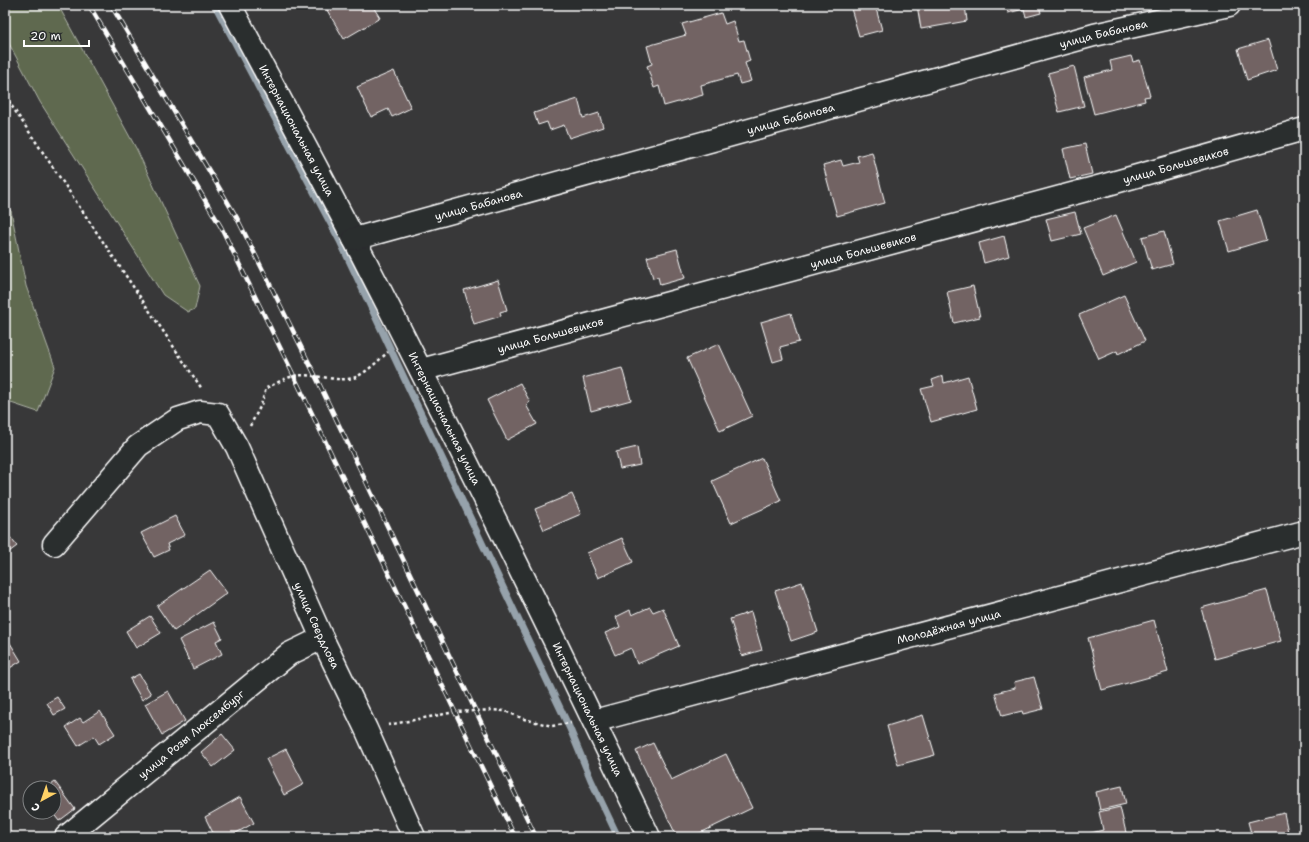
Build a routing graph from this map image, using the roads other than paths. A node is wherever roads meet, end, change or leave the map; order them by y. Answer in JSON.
{"nodes":[{"id":1,"x":230,"y":5,"type":"edge"},
{"id":2,"x":1229,"y":5,"type":"edge"},
{"id":3,"x":1304,"y":129,"type":"edge"},
{"id":4,"x":354,"y":239,"type":"junction"},
{"id":5,"x":421,"y":370,"type":"junction"},
{"id":6,"x":1304,"y":532,"type":"edge"},
{"id":7,"x":54,"y":544,"type":"dead end"},
{"id":8,"x":322,"y":638,"type":"junction"},
{"id":9,"x":594,"y":721,"type":"junction"},
{"id":10,"x":66,"y":837,"type":"edge"},
{"id":11,"x":414,"y":837,"type":"edge"},
{"id":12,"x":649,"y":837,"type":"edge"}],
"edges":[{"from":1,"to":4,"type":"street","name":"Интернациональная улица"},
{"from":2,"to":4,"type":"street","name":"улица Бабанова"},
{"from":3,"to":5,"type":"street","name":"улица Большевиков"},
{"from":4,"to":5,"type":"street","name":"Интернациональная улица"},
{"from":5,"to":9,"type":"street","name":"Интернациональная улица"},
{"from":6,"to":9,"type":"street","name":"Молодёжная улица"},
{"from":7,"to":8,"type":"street","name":"улица Свердлова"},
{"from":8,"to":10,"type":"street","name":"улица Розы Люксембург"},
{"from":8,"to":11,"type":"street","name":"улица Свердлова"},
{"from":9,"to":12,"type":"street","name":"Интернациональная улица"}]}
